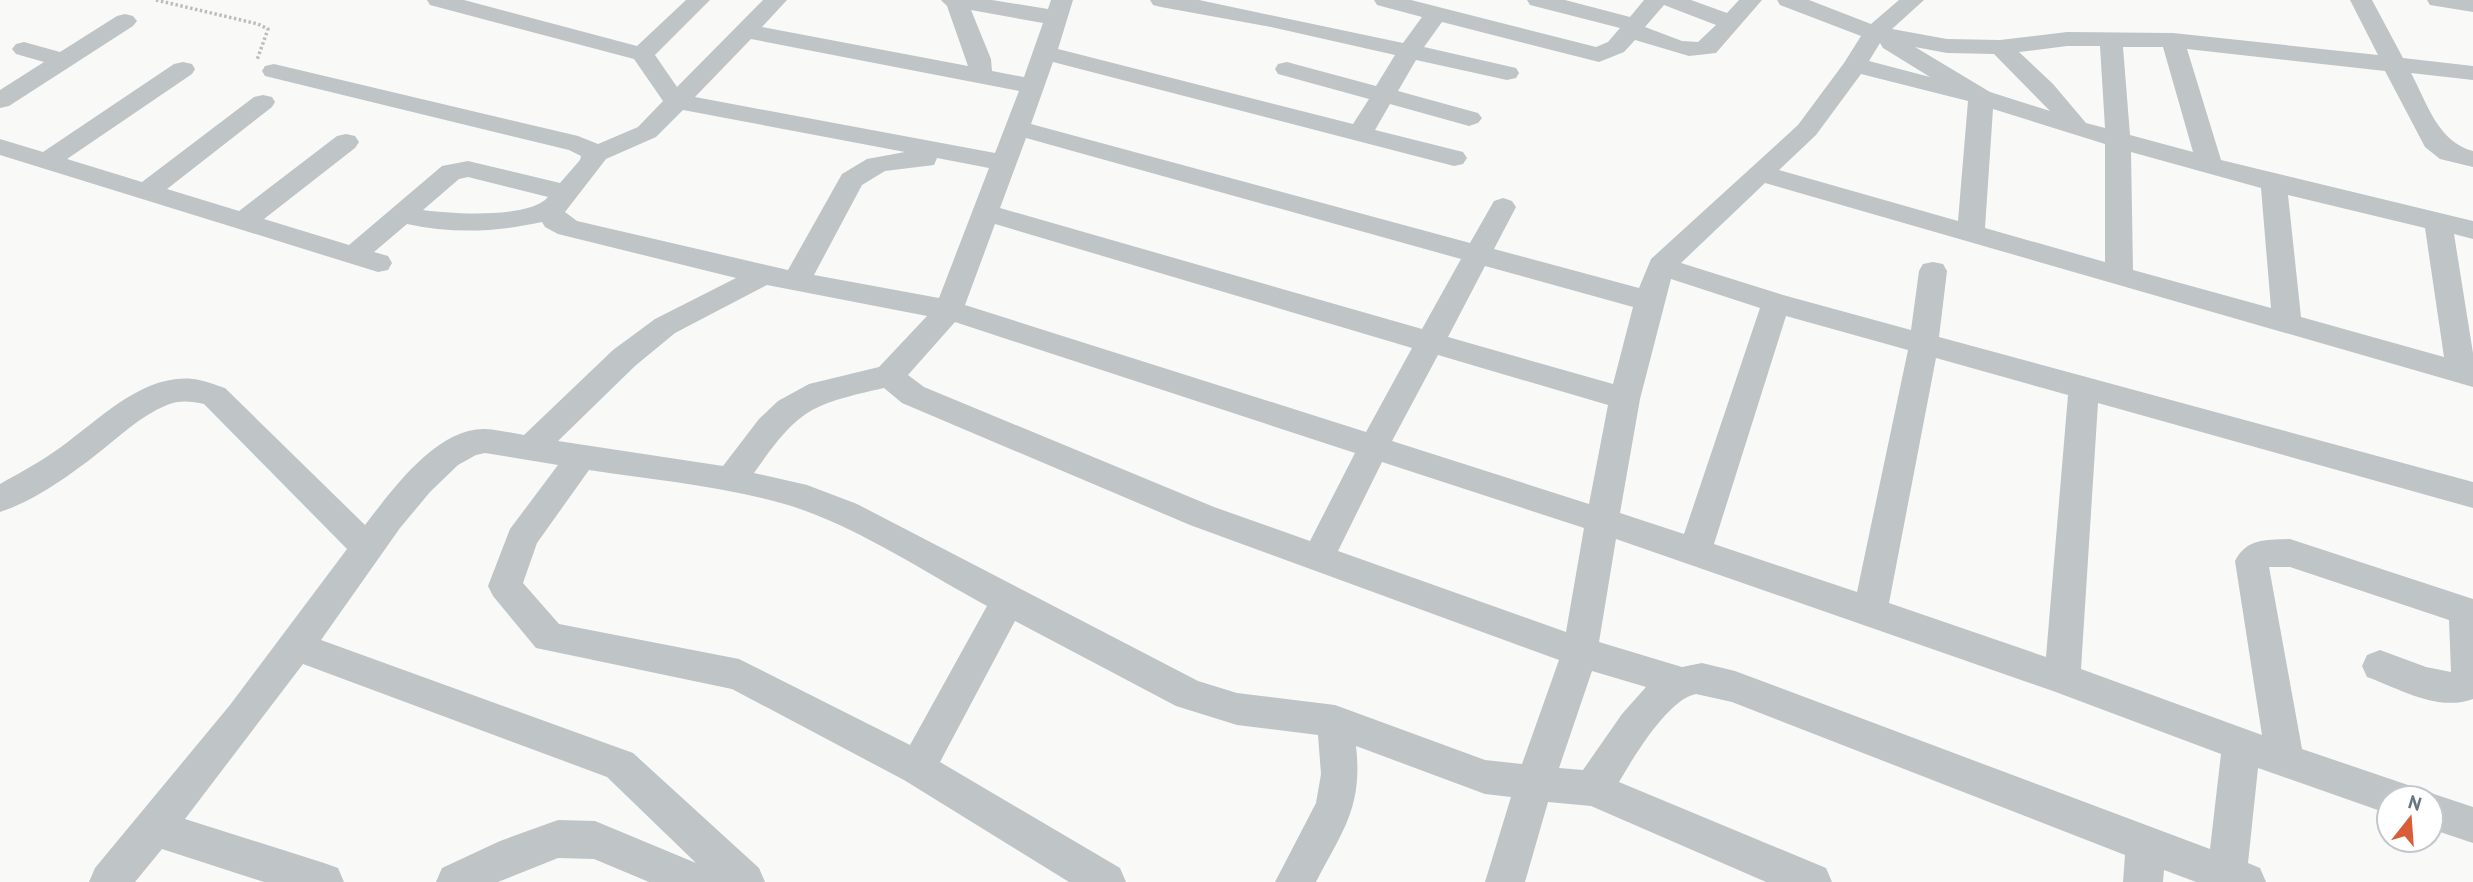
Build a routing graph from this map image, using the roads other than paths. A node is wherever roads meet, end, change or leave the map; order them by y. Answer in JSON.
{"nodes":[{"id":1,"x":438,"y":0,"type":"edge"},
{"id":2,"x":699,"y":0,"type":"edge"},
{"id":3,"x":776,"y":0,"type":"edge"},
{"id":4,"x":955,"y":0,"type":"edge"},
{"id":5,"x":1161,"y":0,"type":"edge"},
{"id":6,"x":1385,"y":0,"type":"edge"},
{"id":7,"x":1538,"y":0,"type":"edge"},
{"id":8,"x":1657,"y":0,"type":"edge"},
{"id":9,"x":1670,"y":0,"type":"edge"},
{"id":10,"x":1751,"y":0,"type":"edge"},
{"id":11,"x":1788,"y":0,"type":"edge"},
{"id":12,"x":1913,"y":0,"type":"edge"},
{"id":13,"x":2361,"y":0,"type":"edge"},
{"id":14,"x":2438,"y":0,"type":"edge"},
{"id":15,"x":2473,"y":5,"type":"edge"},
{"id":16,"x":1059,"y":9,"type":"edge"},
{"id":17,"x":1436,"y":14,"type":"junction"},
{"id":18,"x":125,"y":21,"type":"dead end"},
{"id":19,"x":1731,"y":22,"type":"junction"},
{"id":20,"x":1633,"y":28,"type":"junction"},
{"id":21,"x":746,"y":31,"type":"junction"},
{"id":22,"x":1874,"y":33,"type":"junction"},
{"id":23,"x":2111,"y":39,"type":"junction"},
{"id":24,"x":2173,"y":40,"type":"junction"},
{"id":25,"x":2000,"y":47,"type":"junction"},
{"id":26,"x":24,"y":49,"type":"dead end"},
{"id":27,"x":1410,"y":50,"type":"junction"},
{"id":28,"x":1045,"y":53,"type":"junction"},
{"id":29,"x":642,"y":54,"type":"junction"},
{"id":30,"x":63,"y":61,"type":"junction"},
{"id":31,"x":2393,"y":64,"type":"junction"},
{"id":32,"x":1855,"y":65,"type":"junction"},
{"id":33,"x":183,"y":69,"type":"dead end"},
{"id":34,"x":1287,"y":69,"type":"dead end"},
{"id":35,"x":275,"y":71,"type":"road end"},
{"id":36,"x":1507,"y":73,"type":"dead end"},
{"id":37,"x":2473,"y":73,"type":"edge"},
{"id":38,"x":981,"y":76,"type":"junction"},
{"id":39,"x":1033,"y":86,"type":"junction"},
{"id":40,"x":1383,"y":94,"type":"junction"},
{"id":41,"x":1982,"y":97,"type":"junction"},
{"id":42,"x":0,"y":101,"type":"edge"},
{"id":43,"x":675,"y":101,"type":"junction"},
{"id":44,"x":263,"y":102,"type":"dead end"},
{"id":45,"x":1469,"y":118,"type":"dead end"},
{"id":46,"x":1017,"y":128,"type":"junction"},
{"id":47,"x":2078,"y":129,"type":"junction"},
{"id":48,"x":1359,"y":135,"type":"junction"},
{"id":49,"x":2118,"y":141,"type":"junction"},
{"id":50,"x":346,"y":142,"type":"dead end"},
{"id":51,"x":0,"y":147,"type":"edge"},
{"id":52,"x":594,"y":155,"type":"junction"},
{"id":53,"x":965,"y":156,"type":"junction"},
{"id":54,"x":1454,"y":158,"type":"dead end"},
{"id":55,"x":2473,"y":159,"type":"edge"},
{"id":56,"x":47,"y":162,"type":"junction"},
{"id":57,"x":1004,"y":163,"type":"junction"},
{"id":58,"x":2210,"y":167,"type":"junction"},
{"id":59,"x":1759,"y":173,"type":"junction"},
{"id":60,"x":2274,"y":183,"type":"junction"},
{"id":61,"x":145,"y":192,"type":"junction"},
{"id":62,"x":559,"y":202,"type":"junction"},
{"id":63,"x":1503,"y":207,"type":"dead end"},
{"id":64,"x":986,"y":213,"type":"junction"},
{"id":65,"x":402,"y":214,"type":"junction"},
{"id":66,"x":2438,"y":221,"type":"junction"},
{"id":67,"x":242,"y":222,"type":"junction"},
{"id":68,"x":2473,"y":230,"type":"edge"},
{"id":69,"x":1971,"y":234,"type":"junction"},
{"id":70,"x":1479,"y":253,"type":"junction"},
{"id":71,"x":1661,"y":266,"type":"junction"},
{"id":72,"x":1933,"y":271,"type":"dead end"},
{"id":73,"x":764,"y":275,"type":"junction"},
{"id":74,"x":2119,"y":276,"type":"junction"},
{"id":75,"x":796,"y":281,"type":"junction"},
{"id":76,"x":1649,"y":301,"type":"junction"},
{"id":77,"x":1776,"y":303,"type":"junction"},
{"id":78,"x":949,"y":310,"type":"junction"},
{"id":79,"x":2287,"y":321,"type":"junction"},
{"id":80,"x":1429,"y":343,"type":"junction"},
{"id":81,"x":1924,"y":343,"type":"junction"},
{"id":82,"x":2467,"y":374,"type":"edge"},
{"id":83,"x":889,"y":376,"type":"junction"},
{"id":84,"x":2084,"y":390,"type":"junction"},
{"id":85,"x":1625,"y":399,"type":"junction"},
{"id":86,"x":1374,"y":446,"type":"junction"},
{"id":87,"x":529,"y":450,"type":"junction"},
{"id":88,"x":580,"y":458,"type":"junction"},
{"id":89,"x":731,"y":480,"type":"junction"},
{"id":90,"x":2473,"y":495,"type":"edge"},
{"id":91,"x":0,"y":499,"type":"edge"},
{"id":92,"x":1602,"y":521,"type":"junction"},
{"id":93,"x":368,"y":549,"type":"junction"},
{"id":94,"x":1695,"y":551,"type":"junction"},
{"id":95,"x":1318,"y":558,"type":"junction"},
{"id":96,"x":1008,"y":601,"type":"junction"},
{"id":97,"x":1870,"y":612,"type":"junction"},
{"id":98,"x":2470,"y":613,"type":"edge"},
{"id":99,"x":296,"y":646,"type":"junction"},
{"id":100,"x":1580,"y":652,"type":"junction"},
{"id":101,"x":2380,"y":666,"type":"dead end"},
{"id":102,"x":2062,"y":678,"type":"junction"},
{"id":103,"x":1681,"y":682,"type":"junction"},
{"id":104,"x":1335,"y":721,"type":"junction"},
{"id":105,"x":2241,"y":746,"type":"junction"},
{"id":106,"x":2285,"y":761,"type":"junction"},
{"id":107,"x":917,"y":768,"type":"junction"},
{"id":108,"x":1535,"y":781,"type":"junction"},
{"id":109,"x":1593,"y":789,"type":"junction"},
{"id":110,"x":2375,"y":792,"type":"edge"},
{"id":111,"x":2445,"y":816,"type":"edge"},
{"id":112,"x":2473,"y":825,"type":"edge"},
{"id":113,"x":155,"y":828,"type":"junction"},
{"id":114,"x":2144,"y":864,"type":"edge"},
{"id":115,"x":2233,"y":880,"type":"edge"},
{"id":116,"x":688,"y":881,"type":"edge"},
{"id":117,"x":108,"y":882,"type":"edge"},
{"id":118,"x":324,"y":882,"type":"edge"},
{"id":119,"x":456,"y":882,"type":"edge"},
{"id":120,"x":744,"y":882,"type":"edge"},
{"id":121,"x":1106,"y":882,"type":"edge"},
{"id":122,"x":1295,"y":882,"type":"edge"},
{"id":123,"x":1505,"y":882,"type":"edge"},
{"id":124,"x":1812,"y":882,"type":"edge"}],
"edges":[{"from":1,"to":29,"type":"street"},
{"from":2,"to":29,"type":"street"},
{"from":3,"to":21,"type":"street"},
{"from":4,"to":16,"type":"street"},
{"from":4,"to":38,"type":"street"},
{"from":5,"to":27,"type":"street"},
{"from":6,"to":17,"type":"street"},
{"from":7,"to":20,"type":"street"},
{"from":8,"to":20,"type":"street"},
{"from":9,"to":19,"type":"street"},
{"from":10,"to":19,"type":"street"},
{"from":11,"to":22,"type":"street"},
{"from":12,"to":22,"type":"street"},
{"from":13,"to":31,"type":"street"},
{"from":14,"to":15,"type":"street"},
{"from":16,"to":28,"type":"street"},
{"from":17,"to":20,"type":"street"},
{"from":17,"to":27,"type":"street"},
{"from":18,"to":30,"type":"street"},
{"from":19,"to":20,"type":"street"},
{"from":21,"to":38,"type":"street"},
{"from":21,"to":43,"type":"street"},
{"from":22,"to":25,"type":"street"},
{"from":22,"to":32,"type":"street"},
{"from":22,"to":41,"type":"street"},
{"from":23,"to":24,"type":"street"},
{"from":23,"to":25,"type":"street"},
{"from":23,"to":49,"type":"street"},
{"from":24,"to":31,"type":"street"},
{"from":24,"to":58,"type":"street"},
{"from":25,"to":47,"type":"street"},
{"from":26,"to":30,"type":"street"},
{"from":27,"to":36,"type":"street"},
{"from":27,"to":40,"type":"street"},
{"from":28,"to":39,"type":"street"},
{"from":28,"to":48,"type":"street"},
{"from":29,"to":43,"type":"street"},
{"from":30,"to":42,"type":"street"},
{"from":31,"to":37,"type":"street"},
{"from":31,"to":55,"type":"street"},
{"from":32,"to":41,"type":"street"},
{"from":32,"to":59,"type":"street"},
{"from":33,"to":56,"type":"street"},
{"from":34,"to":40,"type":"street"},
{"from":35,"to":52,"type":"street"},
{"from":38,"to":39,"type":"street"},
{"from":39,"to":46,"type":"street"},
{"from":40,"to":45,"type":"street"},
{"from":40,"to":48,"type":"street"},
{"from":41,"to":47,"type":"street"},
{"from":41,"to":69,"type":"street"},
{"from":43,"to":52,"type":"street"},
{"from":43,"to":53,"type":"street"},
{"from":44,"to":61,"type":"street"},
{"from":46,"to":57,"type":"street"},
{"from":46,"to":70,"type":"street"},
{"from":47,"to":49,"type":"street"},
{"from":48,"to":54,"type":"street"},
{"from":49,"to":58,"type":"street"},
{"from":49,"to":74,"type":"street"},
{"from":50,"to":67,"type":"street"},
{"from":51,"to":56,"type":"street"},
{"from":52,"to":62,"type":"street"},
{"from":53,"to":57,"type":"street"},
{"from":53,"to":75,"type":"street"},
{"from":56,"to":61,"type":"street"},
{"from":57,"to":64,"type":"street"},
{"from":58,"to":60,"type":"street"},
{"from":59,"to":69,"type":"street"},
{"from":59,"to":71,"type":"street"},
{"from":60,"to":66,"type":"street"},
{"from":60,"to":79,"type":"street"},
{"from":61,"to":67,"type":"street"},
{"from":62,"to":65,"type":"street"},
{"from":62,"to":65,"type":"street"},
{"from":62,"to":73,"type":"street"},
{"from":63,"to":70,"type":"street"},
{"from":64,"to":78,"type":"street"},
{"from":64,"to":80,"type":"street"},
{"from":65,"to":67,"type":"street"},
{"from":66,"to":68,"type":"street"},
{"from":66,"to":82,"type":"street"},
{"from":69,"to":74,"type":"street"},
{"from":70,"to":76,"type":"street"},
{"from":70,"to":80,"type":"street"},
{"from":71,"to":76,"type":"street"},
{"from":71,"to":77,"type":"street"},
{"from":72,"to":81,"type":"street"},
{"from":73,"to":75,"type":"street"},
{"from":73,"to":87,"type":"street"},
{"from":74,"to":79,"type":"street"},
{"from":75,"to":78,"type":"street"},
{"from":76,"to":85,"type":"street"},
{"from":77,"to":81,"type":"street"},
{"from":77,"to":94,"type":"street"},
{"from":78,"to":83,"type":"street"},
{"from":78,"to":86,"type":"street"},
{"from":79,"to":82,"type":"street"},
{"from":80,"to":85,"type":"street"},
{"from":80,"to":86,"type":"street"},
{"from":81,"to":84,"type":"street"},
{"from":81,"to":97,"type":"street"},
{"from":83,"to":89,"type":"street"},
{"from":83,"to":95,"type":"street"},
{"from":84,"to":90,"type":"street"},
{"from":84,"to":102,"type":"street"},
{"from":85,"to":92,"type":"street"},
{"from":86,"to":92,"type":"street"},
{"from":86,"to":95,"type":"street"},
{"from":87,"to":88,"type":"street"},
{"from":87,"to":93,"type":"street"},
{"from":88,"to":89,"type":"street"},
{"from":88,"to":107,"type":"street"},
{"from":89,"to":96,"type":"street"},
{"from":91,"to":93,"type":"street"},
{"from":92,"to":94,"type":"street"},
{"from":92,"to":100,"type":"street"},
{"from":93,"to":99,"type":"street"},
{"from":94,"to":97,"type":"street"},
{"from":95,"to":100,"type":"street"},
{"from":96,"to":104,"type":"street"},
{"from":96,"to":107,"type":"street"},
{"from":97,"to":102,"type":"street"},
{"from":98,"to":101,"type":"street"},
{"from":98,"to":106,"type":"street"},
{"from":99,"to":113,"type":"street"},
{"from":99,"to":120,"type":"street"},
{"from":100,"to":103,"type":"street"},
{"from":100,"to":108,"type":"street"},
{"from":102,"to":105,"type":"street"},
{"from":103,"to":109,"type":"street"},
{"from":103,"to":114,"type":"street"},
{"from":104,"to":108,"type":"street"},
{"from":104,"to":122,"type":"street"},
{"from":105,"to":106,"type":"street"},
{"from":105,"to":115,"type":"street"},
{"from":106,"to":110,"type":"street"},
{"from":107,"to":121,"type":"street"},
{"from":108,"to":109,"type":"street"},
{"from":108,"to":123,"type":"street"},
{"from":109,"to":124,"type":"street"},
{"from":111,"to":112,"type":"street"},
{"from":113,"to":117,"type":"street"},
{"from":113,"to":118,"type":"street"},
{"from":114,"to":115,"type":"street"},
{"from":116,"to":119,"type":"street"}]}
